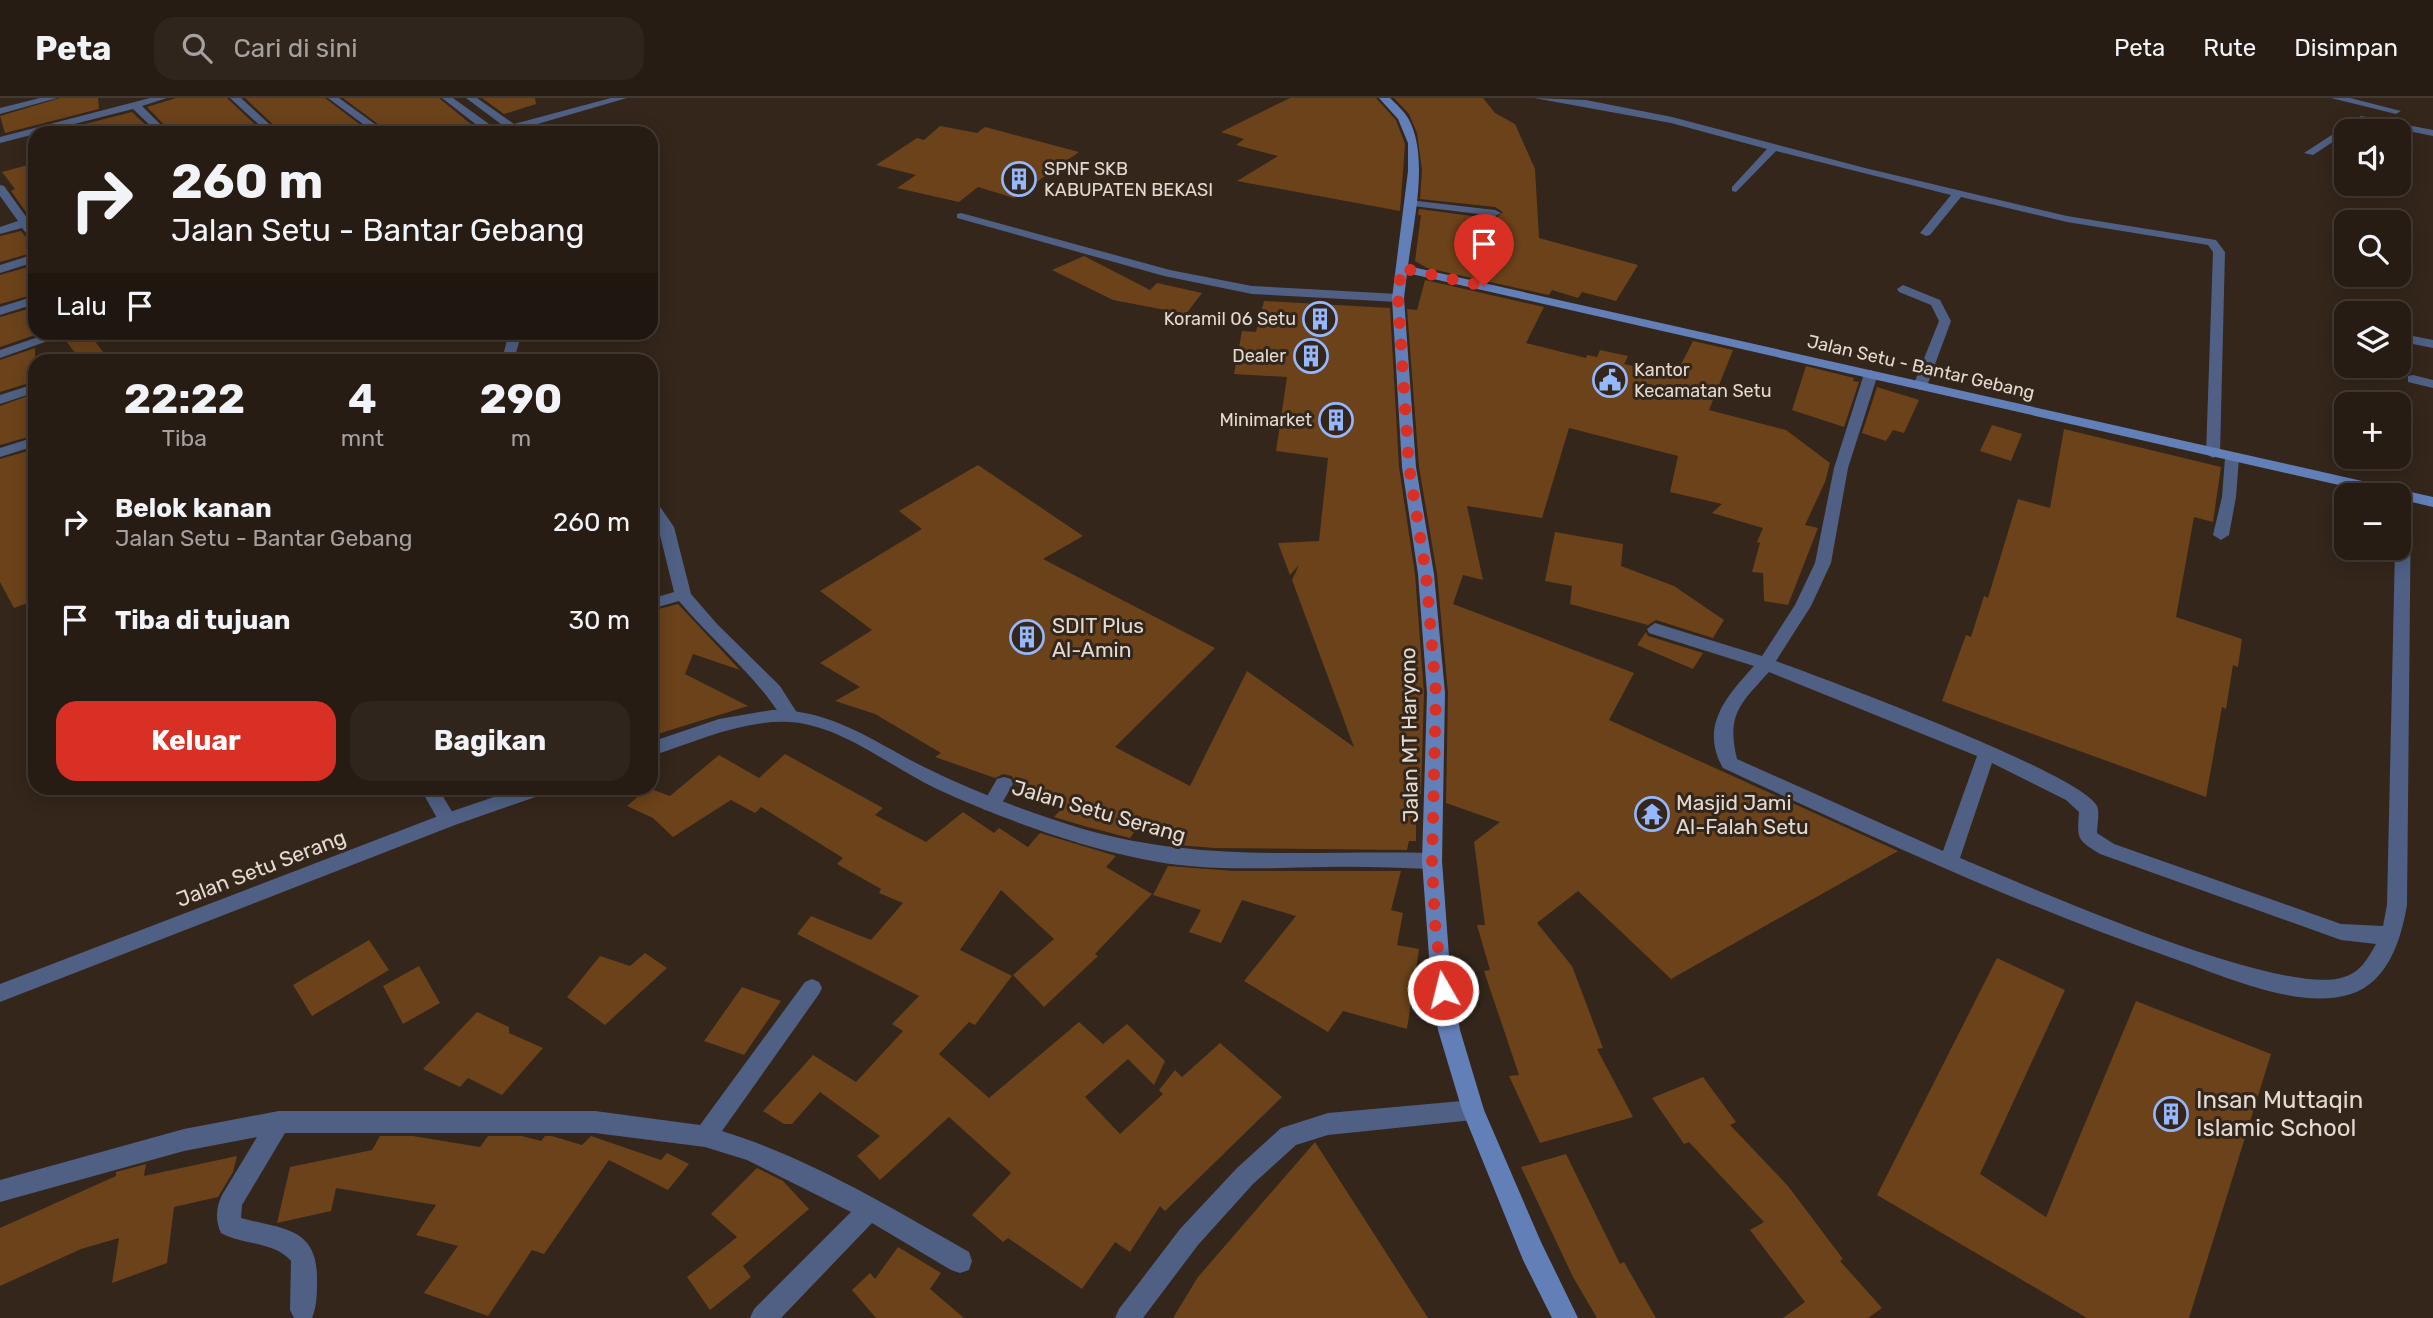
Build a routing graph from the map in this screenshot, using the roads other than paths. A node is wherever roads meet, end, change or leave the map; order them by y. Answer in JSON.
{"nodes":[{"id":1,"x":162,"y":98,"type":"edge"},
{"id":2,"x":235,"y":98,"type":"edge"},
{"id":3,"x":334,"y":98,"type":"edge"},
{"id":4,"x":447,"y":98,"type":"edge"},
{"id":5,"x":471,"y":98,"type":"edge"},
{"id":6,"x":581,"y":98,"type":"edge"},
{"id":7,"x":622,"y":98,"type":"edge"},
{"id":8,"x":1384,"y":98,"type":"edge"},
{"id":9,"x":1539,"y":98,"type":"edge"},
{"id":10,"x":2336,"y":98,"type":"edge"},
{"id":11,"x":2398,"y":98,"type":"edge"},
{"id":12,"x":135,"y":105,"type":"junction"},
{"id":13,"x":0,"y":111,"type":"edge"},
{"id":14,"x":2396,"y":111,"type":"junction"},
{"id":15,"x":51,"y":112,"type":"edge"},
{"id":16,"x":2397,"y":119,"type":"edge"},
{"id":17,"x":503,"y":120,"type":"junction"},
{"id":18,"x":485,"y":125,"type":"joint"},
{"id":19,"x":157,"y":126,"type":"edge"},
{"id":20,"x":266,"y":126,"type":"edge"},
{"id":21,"x":372,"y":126,"type":"edge"},
{"id":22,"x":510,"y":126,"type":"edge"},
{"id":23,"x":520,"y":126,"type":"edge"},
{"id":24,"x":2411,"y":127,"type":"edge"},
{"id":25,"x":2433,"y":132,"type":"edge"},
{"id":26,"x":2334,"y":137,"type":"edge"},
{"id":27,"x":0,"y":139,"type":"edge"},
{"id":28,"x":1775,"y":146,"type":"junction"},
{"id":29,"x":2309,"y":153,"type":"dead end"},
{"id":30,"x":1736,"y":189,"type":"dead end"},
{"id":31,"x":2,"y":195,"type":"edge"},
{"id":32,"x":1957,"y":195,"type":"junction"},
{"id":33,"x":1409,"y":203,"type":"junction"},
{"id":34,"x":1495,"y":213,"type":"dead end"},
{"id":35,"x":961,"y":216,"type":"dead end"},
{"id":36,"x":25,"y":223,"type":"junction"},
{"id":37,"x":28,"y":227,"type":"edge"},
{"id":38,"x":0,"y":231,"type":"edge"},
{"id":39,"x":1926,"y":233,"type":"dead end"},
{"id":40,"x":28,"y":260,"type":"edge"},
{"id":41,"x":1401,"y":268,"type":"junction"},
{"id":42,"x":0,"y":269,"type":"edge"},
{"id":43,"x":1903,"y":289,"type":"dead end"},
{"id":44,"x":1398,"y":298,"type":"junction"},
{"id":45,"x":28,"y":302,"type":"edge"},
{"id":46,"x":0,"y":311,"type":"edge"},
{"id":47,"x":43,"y":340,"type":"edge"},
{"id":48,"x":2413,"y":340,"type":"dead end"},
{"id":49,"x":2433,"y":345,"type":"edge"},
{"id":50,"x":0,"y":354,"type":"edge"},
{"id":51,"x":1871,"y":374,"type":"junction"},
{"id":52,"x":2413,"y":379,"type":"dead end"},
{"id":53,"x":2433,"y":384,"type":"edge"},
{"id":54,"x":1920,"y":386,"type":"junction"},
{"id":55,"x":25,"y":391,"type":"dead end"},
{"id":56,"x":0,"y":400,"type":"edge"},
{"id":57,"x":28,"y":443,"type":"edge"},
{"id":58,"x":0,"y":453,"type":"edge"},
{"id":59,"x":2213,"y":454,"type":"junction"},
{"id":60,"x":2232,"y":458,"type":"junction"},
{"id":61,"x":2345,"y":483,"type":"edge"},
{"id":62,"x":2411,"y":497,"type":"edge"},
{"id":63,"x":2433,"y":502,"type":"edge"},
{"id":64,"x":658,"y":515,"type":"edge"},
{"id":65,"x":2221,"y":535,"type":"dead end"},
{"id":66,"x":2403,"y":560,"type":"edge"},
{"id":67,"x":683,"y":595,"type":"junction"},
{"id":68,"x":658,"y":602,"type":"edge"},
{"id":69,"x":1655,"y":629,"type":"dead end"},
{"id":70,"x":1766,"y":664,"type":"junction"},
{"id":71,"x":790,"y":716,"type":"junction"},
{"id":72,"x":658,"y":747,"type":"edge"},
{"id":73,"x":1987,"y":752,"type":"junction"},
{"id":74,"x":1004,"y":784,"type":"dead end"},
{"id":75,"x":433,"y":795,"type":"edge"},
{"id":76,"x":520,"y":795,"type":"edge"},
{"id":77,"x":991,"y":804,"type":"junction"},
{"id":78,"x":448,"y":820,"type":"junction"},
{"id":79,"x":1432,"y":861,"type":"junction"},
{"id":80,"x":1949,"y":861,"type":"junction"},
{"id":81,"x":2392,"y":934,"type":"junction"},
{"id":82,"x":812,"y":988,"type":"dead end"},
{"id":83,"x":0,"y":993,"type":"edge"},
{"id":84,"x":1473,"y":1110,"type":"junction"},
{"id":85,"x":279,"y":1122,"type":"junction"},
{"id":86,"x":705,"y":1136,"type":"junction"},
{"id":87,"x":0,"y":1191,"type":"edge"},
{"id":88,"x":870,"y":1209,"type":"junction"},
{"id":89,"x":960,"y":1261,"type":"dead end"},
{"id":90,"x":303,"y":1310,"type":"dead end"},
{"id":91,"x":763,"y":1318,"type":"edge"},
{"id":92,"x":1128,"y":1318,"type":"edge"},
{"id":93,"x":1565,"y":1318,"type":"edge"}],
"edges":[{"from":1,"to":12,"type":"street"},
{"from":2,"to":20,"type":"street"},
{"from":3,"to":21,"type":"street"},
{"from":4,"to":18,"type":"street"},
{"from":5,"to":17,"type":"street"},
{"from":6,"to":17,"type":"street"},
{"from":7,"to":23,"type":"street"},
{"from":8,"to":33,"type":"main road","name":"Jalan MT Haryono"},
{"from":9,"to":28,"type":"street"},
{"from":10,"to":14,"type":"street"},
{"from":11,"to":14,"type":"street"},
{"from":12,"to":15,"type":"street"},
{"from":12,"to":19,"type":"street"},
{"from":13,"to":15,"type":"street"},
{"from":14,"to":16,"type":"street"},
{"from":15,"to":27,"type":"street"},
{"from":17,"to":18,"type":"street"},
{"from":17,"to":22,"type":"street"},
{"from":24,"to":25,"type":"street"},
{"from":26,"to":29,"type":"street"},
{"from":28,"to":30,"type":"street"},
{"from":28,"to":32,"type":"street"},
{"from":31,"to":36,"type":"street"},
{"from":32,"to":39,"type":"street"},
{"from":32,"to":59,"type":"street"},
{"from":33,"to":34,"type":"street"},
{"from":33,"to":41,"type":"main road","name":"Jalan MT Haryono"},
{"from":35,"to":44,"type":"street"},
{"from":36,"to":37,"type":"street"},
{"from":36,"to":38,"type":"street"},
{"from":40,"to":42,"type":"street"},
{"from":41,"to":44,"type":"main road","name":"Jalan MT Haryono"},
{"from":41,"to":51,"type":"main road","name":"Jalan Setu - Bantar Gebang"},
{"from":43,"to":54,"type":"street"},
{"from":44,"to":79,"type":"main road","name":"Jalan MT Haryono"},
{"from":45,"to":46,"type":"street"},
{"from":47,"to":50,"type":"street"},
{"from":48,"to":49,"type":"street"},
{"from":51,"to":54,"type":"main road","name":"Jalan Setu - Bantar Gebang"},
{"from":51,"to":70,"type":"street"},
{"from":52,"to":53,"type":"street"},
{"from":54,"to":59,"type":"main road","name":"Jalan Setu - Bantar Gebang"},
{"from":55,"to":56,"type":"street"},
{"from":57,"to":58,"type":"street"},
{"from":59,"to":60,"type":"main road","name":"Jalan Setu - Bantar Gebang"},
{"from":60,"to":61,"type":"main road","name":"Jalan Setu - Bantar Gebang"},
{"from":60,"to":65,"type":"street"},
{"from":62,"to":63,"type":"main road","name":"Jalan Setu - Bantar Gebang"},
{"from":64,"to":67,"type":"street"},
{"from":66,"to":81,"type":"street"},
{"from":67,"to":68,"type":"street"},
{"from":67,"to":71,"type":"street"},
{"from":69,"to":70,"type":"street"},
{"from":70,"to":73,"type":"street"},
{"from":70,"to":80,"type":"street"},
{"from":71,"to":72,"type":"street","name":"Jalan Setu Serang"},
{"from":71,"to":77,"type":"street","name":"Jalan Setu Serang"},
{"from":73,"to":80,"type":"street"},
{"from":73,"to":81,"type":"street"},
{"from":74,"to":77,"type":"street"},
{"from":75,"to":78,"type":"street"},
{"from":76,"to":78,"type":"street","name":"Jalan Setu Serang"},
{"from":77,"to":79,"type":"street","name":"Jalan Setu Serang"},
{"from":78,"to":83,"type":"street","name":"Jalan Setu Serang"},
{"from":79,"to":84,"type":"main road","name":"Jalan MT Haryono"},
{"from":80,"to":81,"type":"street"},
{"from":82,"to":86,"type":"street"},
{"from":84,"to":92,"type":"street"},
{"from":84,"to":93,"type":"main road","name":"Jalan MT Haryono"},
{"from":85,"to":86,"type":"street"},
{"from":85,"to":87,"type":"street"},
{"from":85,"to":90,"type":"street"},
{"from":86,"to":88,"type":"street"},
{"from":88,"to":89,"type":"street"},
{"from":88,"to":91,"type":"street"}]}
